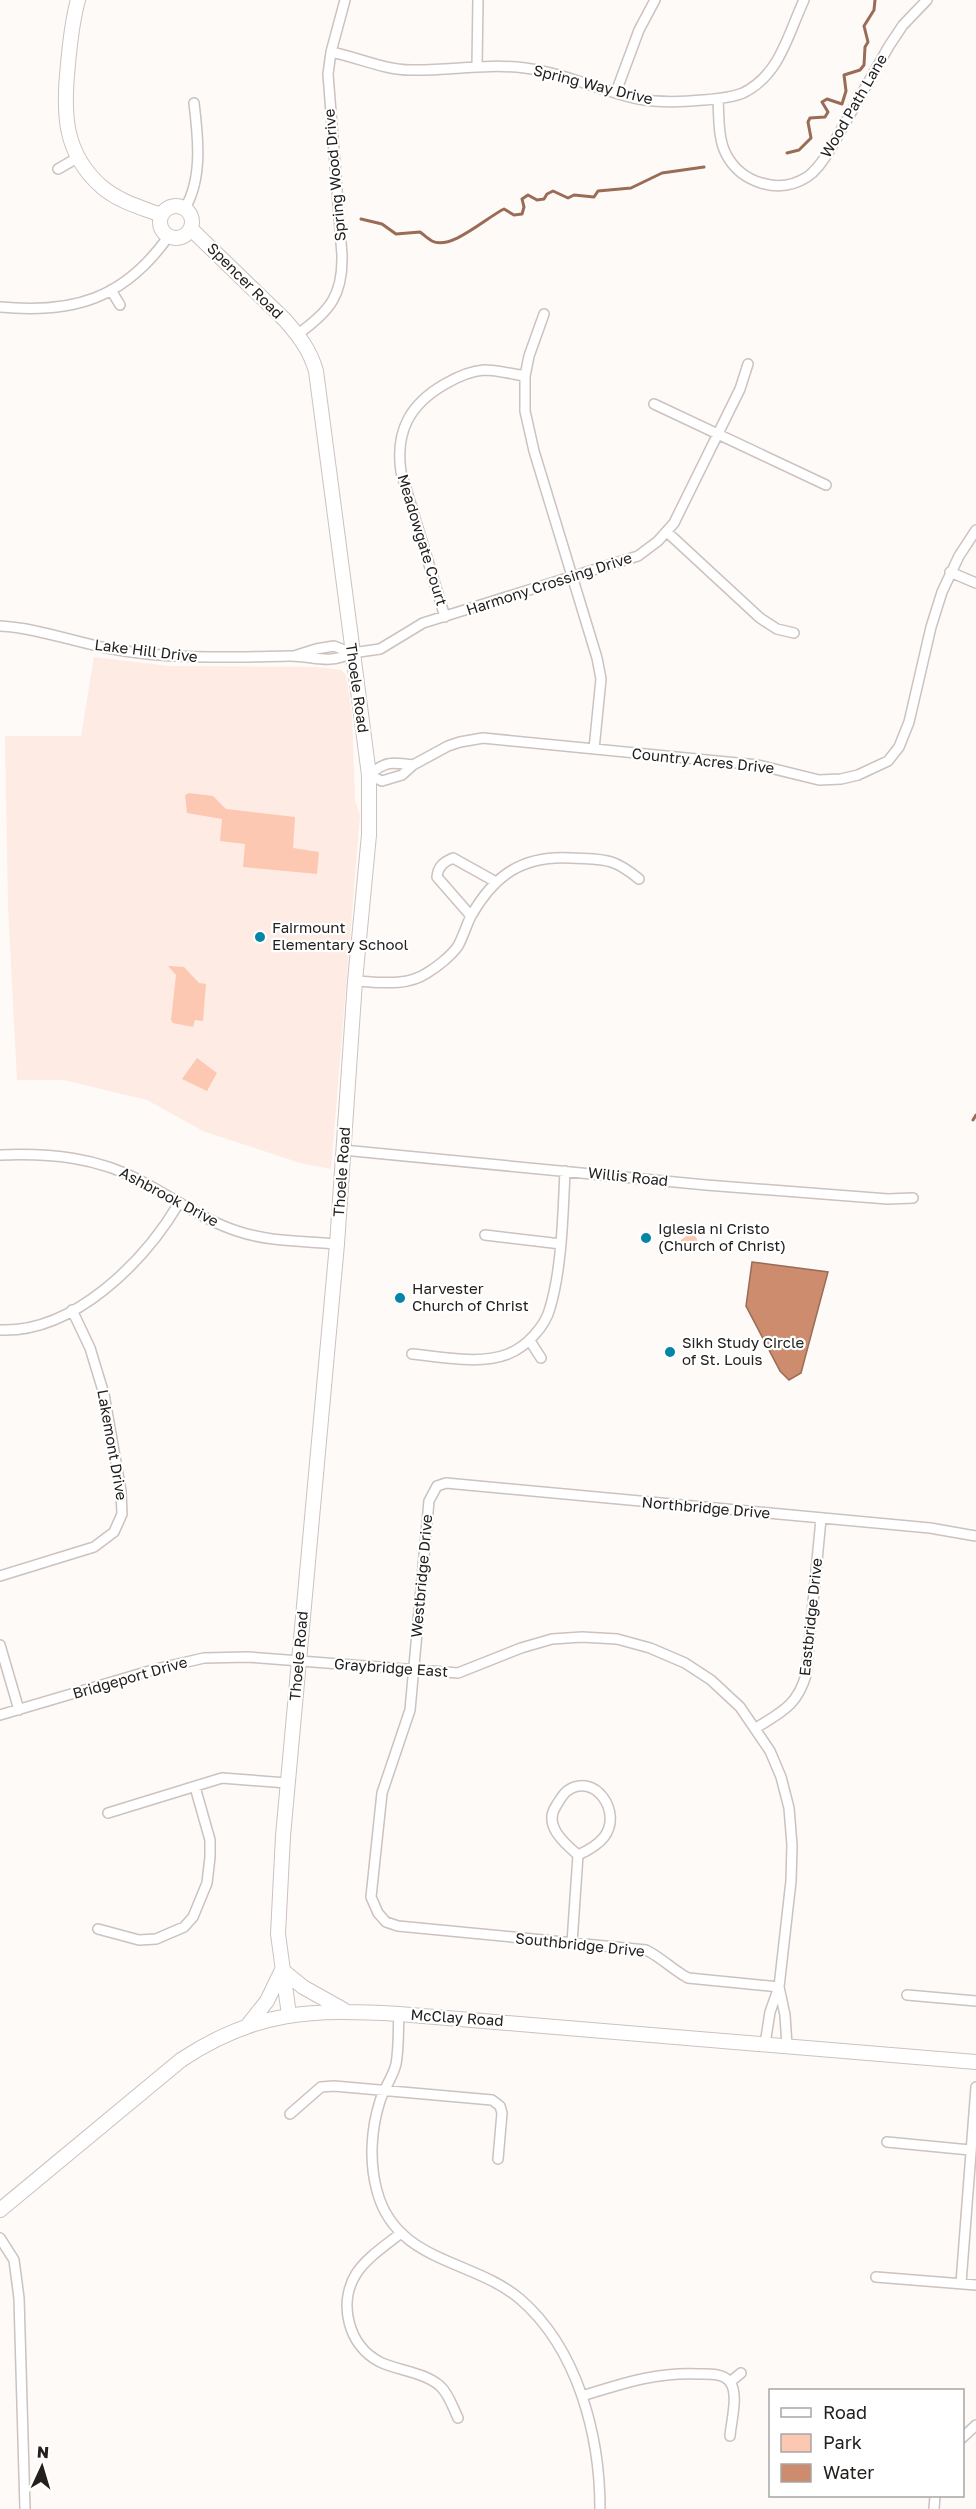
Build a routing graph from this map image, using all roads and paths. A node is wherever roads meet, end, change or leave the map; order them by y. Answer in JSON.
{"nodes":[{"id":1,"x":78,"y":0,"type":"edge"},
{"id":2,"x":345,"y":0,"type":"edge"},
{"id":3,"x":478,"y":0,"type":"edge"},
{"id":4,"x":655,"y":0,"type":"edge"},
{"id":5,"x":804,"y":0,"type":"edge"},
{"id":6,"x":927,"y":0,"type":"edge"},
{"id":7,"x":331,"y":52,"type":"junction"},
{"id":8,"x":477,"y":66,"type":"junction"},
{"id":9,"x":616,"y":92,"type":"junction"},
{"id":10,"x":718,"y":99,"type":"junction"},
{"id":11,"x":194,"y":103,"type":"dead end"},
{"id":12,"x":77,"y":158,"type":"junction"},
{"id":13,"x":58,"y":169,"type":"dead end"},
{"id":14,"x":184,"y":208,"type":"junction"},
{"id":15,"x":160,"y":215,"type":"junction"},
{"id":16,"x":191,"y":229,"type":"junction"},
{"id":17,"x":168,"y":237,"type":"junction"},
{"id":18,"x":111,"y":290,"type":"junction"},
{"id":19,"x":120,"y":305,"type":"dead end"},
{"id":20,"x":0,"y":307,"type":"edge"},
{"id":21,"x":544,"y":314,"type":"dead end"},
{"id":22,"x":298,"y":334,"type":"junction"},
{"id":23,"x":748,"y":364,"type":"dead end"},
{"id":24,"x":525,"y":376,"type":"junction"},
{"id":25,"x":654,"y":404,"type":"dead end"},
{"id":26,"x":718,"y":433,"type":"junction"},
{"id":27,"x":826,"y":485,"type":"dead end"},
{"id":28,"x":976,"y":530,"type":"edge"},
{"id":29,"x":667,"y":532,"type":"junction"},
{"id":30,"x":950,"y":572,"type":"junction"},
{"id":31,"x":573,"y":578,"type":"junction"},
{"id":32,"x":976,"y":583,"type":"edge"},
{"id":33,"x":445,"y":616,"type":"junction"},
{"id":34,"x":0,"y":627,"type":"edge"},
{"id":35,"x":794,"y":633,"type":"dead end"},
{"id":36,"x":352,"y":653,"type":"junction"},
{"id":37,"x":594,"y":749,"type":"junction"},
{"id":38,"x":413,"y":765,"type":"junction"},
{"id":39,"x":369,"y":775,"type":"junction"},
{"id":40,"x":639,"y":879,"type":"dead end"},
{"id":41,"x":496,"y":882,"type":"junction"},
{"id":42,"x":471,"y":916,"type":"junction"},
{"id":43,"x":355,"y":981,"type":"junction"},
{"id":44,"x":343,"y":1150,"type":"junction"},
{"id":45,"x":0,"y":1155,"type":"edge"},
{"id":46,"x":565,"y":1171,"type":"junction"},
{"id":47,"x":913,"y":1198,"type":"dead end"},
{"id":48,"x":179,"y":1203,"type":"junction"},
{"id":49,"x":485,"y":1235,"type":"dead end"},
{"id":50,"x":337,"y":1244,"type":"junction"},
{"id":51,"x":561,"y":1244,"type":"junction"},
{"id":52,"x":72,"y":1310,"type":"junction"},
{"id":53,"x":0,"y":1330,"type":"edge"},
{"id":54,"x":530,"y":1341,"type":"junction"},
{"id":55,"x":412,"y":1354,"type":"dead end"},
{"id":56,"x":540,"y":1358,"type":"dead end"},
{"id":57,"x":437,"y":1486,"type":"joint"},
{"id":58,"x":821,"y":1518,"type":"junction"},
{"id":59,"x":976,"y":1536,"type":"edge"},
{"id":60,"x":0,"y":1576,"type":"edge"},
{"id":61,"x":0,"y":1646,"type":"edge"},
{"id":62,"x":298,"y":1661,"type":"junction"},
{"id":63,"x":414,"y":1670,"type":"junction"},
{"id":64,"x":19,"y":1710,"type":"junction"},
{"id":65,"x":0,"y":1715,"type":"edge"},
{"id":66,"x":756,"y":1728,"type":"junction"},
{"id":67,"x":287,"y":1783,"type":"junction"},
{"id":68,"x":195,"y":1787,"type":"junction"},
{"id":69,"x":108,"y":1813,"type":"dead end"},
{"id":70,"x":578,"y":1856,"type":"junction"},
{"id":71,"x":378,"y":1913,"type":"joint"},
{"id":72,"x":98,"y":1929,"type":"dead end"},
{"id":73,"x":572,"y":1943,"type":"junction"},
{"id":74,"x":282,"y":1970,"type":"junction"},
{"id":75,"x":779,"y":1987,"type":"junction"},
{"id":76,"x":907,"y":1995,"type":"dead end"},
{"id":77,"x":976,"y":2001,"type":"edge"},
{"id":78,"x":346,"y":2011,"type":"junction"},
{"id":79,"x":399,"y":2014,"type":"junction"},
{"id":80,"x":289,"y":2015,"type":"junction"},
{"id":81,"x":248,"y":2025,"type":"junction"},
{"id":82,"x":765,"y":2044,"type":"junction"},
{"id":83,"x":787,"y":2046,"type":"junction"},
{"id":84,"x":976,"y":2062,"type":"edge"},
{"id":85,"x":976,"y":2087,"type":"edge"},
{"id":86,"x":384,"y":2091,"type":"junction"},
{"id":87,"x":509,"y":2099,"type":"dead end"},
{"id":88,"x":500,"y":2106,"type":"junction"},
{"id":89,"x":290,"y":2114,"type":"dead end"},
{"id":90,"x":887,"y":2142,"type":"dead end"},
{"id":91,"x":970,"y":2150,"type":"junction"},
{"id":92,"x":498,"y":2159,"type":"dead end"},
{"id":93,"x":0,"y":2210,"type":"edge"},
{"id":94,"x":401,"y":2233,"type":"junction"},
{"id":95,"x":0,"y":2238,"type":"edge"},
{"id":96,"x":876,"y":2277,"type":"dead end"},
{"id":97,"x":961,"y":2283,"type":"junction"},
{"id":98,"x":976,"y":2285,"type":"edge"},
{"id":99,"x":741,"y":2373,"type":"dead end"},
{"id":100,"x":730,"y":2382,"type":"junction"},
{"id":101,"x":582,"y":2396,"type":"junction"},
{"id":102,"x":458,"y":2418,"type":"dead end"},
{"id":103,"x":976,"y":2425,"type":"edge"},
{"id":104,"x":730,"y":2436,"type":"dead end"},
{"id":105,"x":964,"y":2437,"type":"edge"},
{"id":106,"x":25,"y":2509,"type":"edge"},
{"id":107,"x":600,"y":2509,"type":"edge"}],
"edges":[{"from":1,"to":12,"type":"main road"},
{"from":2,"to":7,"type":"street","name":"Spring Wood Drive"},
{"from":3,"to":8,"type":"street"},
{"from":4,"to":9,"type":"street"},
{"from":5,"to":10,"type":"street","name":"Spring Way Drive"},
{"from":6,"to":10,"type":"street","name":"Wood Path Lane"},
{"from":7,"to":8,"type":"street","name":"Spring Way Drive"},
{"from":7,"to":22,"type":"street","name":"Spring Wood Drive"},
{"from":8,"to":9,"type":"street","name":"Spring Way Drive"},
{"from":9,"to":10,"type":"street","name":"Spring Way Drive"},
{"from":11,"to":14,"type":"street"},
{"from":12,"to":13,"type":"street"},
{"from":12,"to":15,"type":"main road"},
{"from":14,"to":15,"type":"main road"},
{"from":14,"to":16,"type":"main road"},
{"from":15,"to":17,"type":"main road"},
{"from":16,"to":17,"type":"main road"},
{"from":16,"to":22,"type":"main road","name":"Spencer Road"},
{"from":17,"to":18,"type":"street"},
{"from":18,"to":19,"type":"street"},
{"from":18,"to":20,"type":"street"},
{"from":21,"to":24,"type":"street"},
{"from":22,"to":36,"type":"main road","name":"Thoele Road"},
{"from":23,"to":26,"type":"street","name":"Harmony Crossing Drive"},
{"from":24,"to":31,"type":"street"},
{"from":24,"to":33,"type":"street","name":"Meadowgate Court"},
{"from":25,"to":26,"type":"street"},
{"from":26,"to":27,"type":"street"},
{"from":26,"to":29,"type":"street","name":"Harmony Crossing Drive"},
{"from":28,"to":30,"type":"street","name":"Country Acres Drive"},
{"from":29,"to":31,"type":"street","name":"Harmony Crossing Drive"},
{"from":29,"to":35,"type":"street"},
{"from":30,"to":32,"type":"street"},
{"from":30,"to":37,"type":"street","name":"Country Acres Drive"},
{"from":31,"to":33,"type":"street","name":"Harmony Crossing Drive"},
{"from":31,"to":37,"type":"street"},
{"from":33,"to":36,"type":"street","name":"Harmony Crossing Drive"},
{"from":34,"to":36,"type":"street","name":"Lake Hill Drive"},
{"from":36,"to":39,"type":"main road","name":"Thoele Road"},
{"from":37,"to":38,"type":"street","name":"Country Acres Drive"},
{"from":38,"to":39,"type":"street","name":"Country Acres Drive"},
{"from":38,"to":39,"type":"street","name":"Country Acres Drive"},
{"from":39,"to":43,"type":"main road","name":"Thoele Road"},
{"from":40,"to":41,"type":"street"},
{"from":41,"to":42,"type":"street"},
{"from":41,"to":42,"type":"street"},
{"from":42,"to":43,"type":"street"},
{"from":43,"to":44,"type":"main road","name":"Thoele Road"},
{"from":44,"to":46,"type":"street","name":"Willis Road"},
{"from":44,"to":50,"type":"main road","name":"Thoele Road"},
{"from":45,"to":48,"type":"street","name":"Ashbrook Drive"},
{"from":46,"to":47,"type":"street","name":"Willis Road"},
{"from":46,"to":51,"type":"street"},
{"from":48,"to":50,"type":"street","name":"Ashbrook Drive"},
{"from":48,"to":52,"type":"street"},
{"from":49,"to":51,"type":"street"},
{"from":50,"to":62,"type":"main road","name":"Thoele Road"},
{"from":51,"to":54,"type":"street"},
{"from":52,"to":53,"type":"street"},
{"from":52,"to":60,"type":"street","name":"Lakemont Drive"},
{"from":54,"to":55,"type":"street"},
{"from":54,"to":56,"type":"street"},
{"from":57,"to":58,"type":"street","name":"Northbridge Drive"},
{"from":57,"to":63,"type":"street","name":"Westbridge Drive"},
{"from":58,"to":59,"type":"street","name":"Northbridge Drive"},
{"from":58,"to":66,"type":"street","name":"Eastbridge Drive"},
{"from":61,"to":64,"type":"street"},
{"from":62,"to":63,"type":"street","name":"Graybridge East"},
{"from":62,"to":64,"type":"street","name":"Bridgeport Drive"},
{"from":62,"to":67,"type":"main road","name":"Thoele Road"},
{"from":63,"to":66,"type":"street","name":"Graybridge East"},
{"from":63,"to":71,"type":"street","name":"Westbridge Drive"},
{"from":64,"to":65,"type":"street","name":"Bridgeport Drive"},
{"from":66,"to":75,"type":"street","name":"Graybridge East"},
{"from":67,"to":68,"type":"street"},
{"from":67,"to":74,"type":"main road","name":"Thoele Road"},
{"from":68,"to":69,"type":"street"},
{"from":68,"to":72,"type":"street"},
{"from":70,"to":70,"type":"street"},
{"from":70,"to":73,"type":"street"},
{"from":71,"to":73,"type":"street","name":"Southbridge Drive"},
{"from":73,"to":75,"type":"street","name":"Southbridge Drive"},
{"from":74,"to":78,"type":"main road"},
{"from":74,"to":80,"type":"main road","name":"Thoele Road"},
{"from":74,"to":81,"type":"main road"},
{"from":75,"to":82,"type":"street","name":"Graybridge East"},
{"from":75,"to":83,"type":"street","name":"Graybridge East"},
{"from":76,"to":77,"type":"street"},
{"from":78,"to":79,"type":"main road","name":"McClay Road"},
{"from":78,"to":80,"type":"main road","name":"McClay Road"},
{"from":79,"to":82,"type":"main road","name":"McClay Road"},
{"from":79,"to":86,"type":"street"},
{"from":80,"to":81,"type":"main road","name":"McClay Road"},
{"from":81,"to":93,"type":"main road","name":"McClay Road"},
{"from":82,"to":83,"type":"main road","name":"McClay Road"},
{"from":83,"to":84,"type":"main road","name":"McClay Road"},
{"from":85,"to":91,"type":"street"},
{"from":86,"to":88,"type":"street"},
{"from":86,"to":89,"type":"street"},
{"from":86,"to":94,"type":"street"},
{"from":87,"to":88,"type":"street"},
{"from":88,"to":92,"type":"street"},
{"from":90,"to":91,"type":"street"},
{"from":91,"to":97,"type":"street"},
{"from":94,"to":101,"type":"street"},
{"from":94,"to":102,"type":"street"},
{"from":95,"to":106,"type":"street"},
{"from":96,"to":97,"type":"street"},
{"from":97,"to":98,"type":"street"},
{"from":99,"to":100,"type":"street"},
{"from":100,"to":101,"type":"street"},
{"from":100,"to":104,"type":"street"},
{"from":101,"to":107,"type":"street"},
{"from":103,"to":105,"type":"street"}]}
